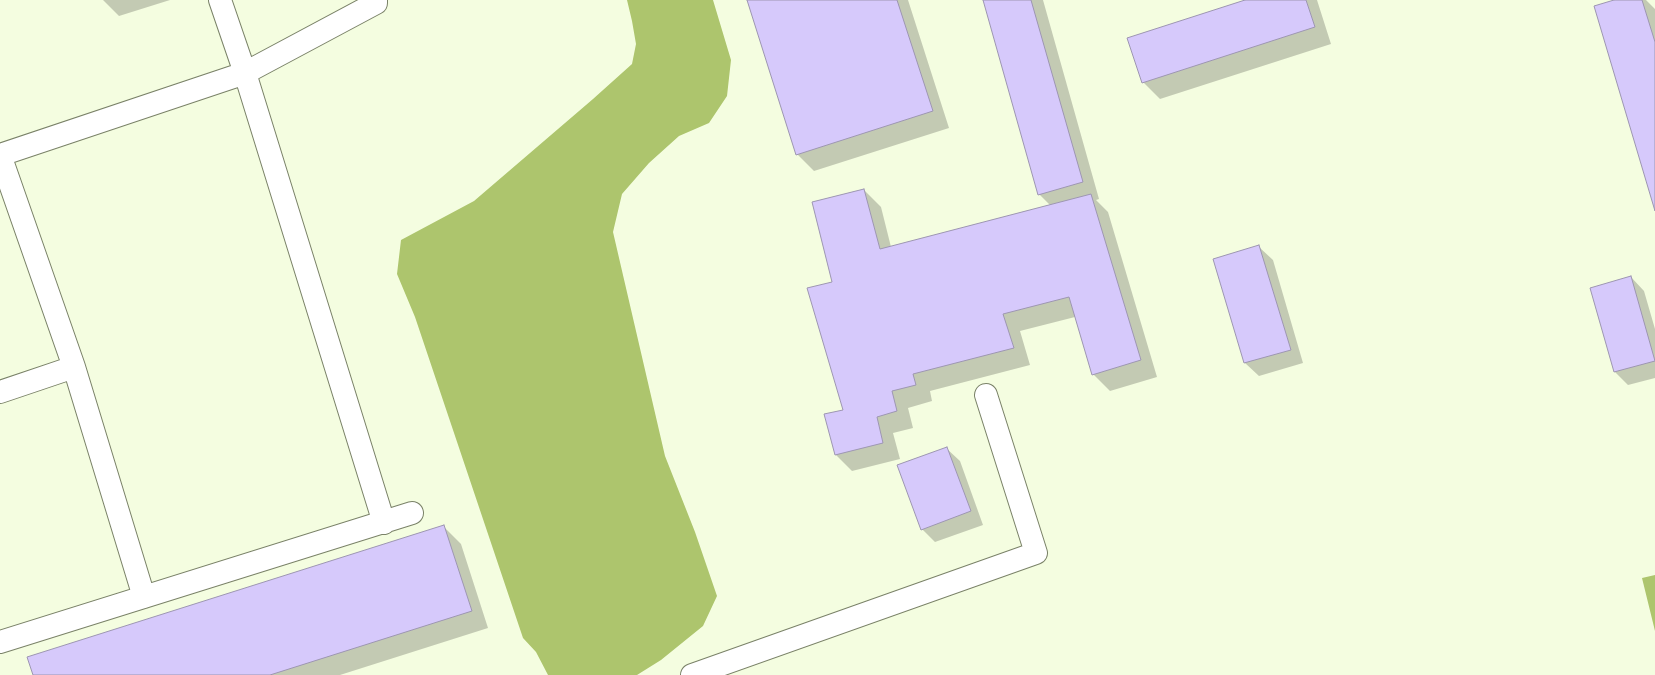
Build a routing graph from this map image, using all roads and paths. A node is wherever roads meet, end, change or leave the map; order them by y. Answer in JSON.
{"nodes":[{"id":1,"x":220,"y":0,"type":"edge"},
{"id":2,"x":376,"y":0,"type":"edge"},
{"id":3,"x":245,"y":73,"type":"junction"},
{"id":4,"x":0,"y":155,"type":"edge"},
{"id":5,"x":74,"y":367,"type":"junction"},
{"id":6,"x":0,"y":392,"type":"edge"},
{"id":7,"x":986,"y":395,"type":"dead end"},
{"id":8,"x":412,"y":513,"type":"dead end"},
{"id":9,"x":384,"y":523,"type":"junction"},
{"id":10,"x":144,"y":597,"type":"junction"},
{"id":11,"x":0,"y":642,"type":"edge"},
{"id":12,"x":692,"y":675,"type":"edge"}],
"edges":[{"from":1,"to":3,"type":"lane"},
{"from":2,"to":3,"type":"lane"},
{"from":3,"to":4,"type":"lane"},
{"from":3,"to":9,"type":"lane"},
{"from":4,"to":5,"type":"lane"},
{"from":5,"to":6,"type":"lane"},
{"from":5,"to":10,"type":"lane"},
{"from":7,"to":12,"type":"lane"},
{"from":8,"to":9,"type":"lane"},
{"from":9,"to":10,"type":"lane"},
{"from":10,"to":11,"type":"lane"}]}
